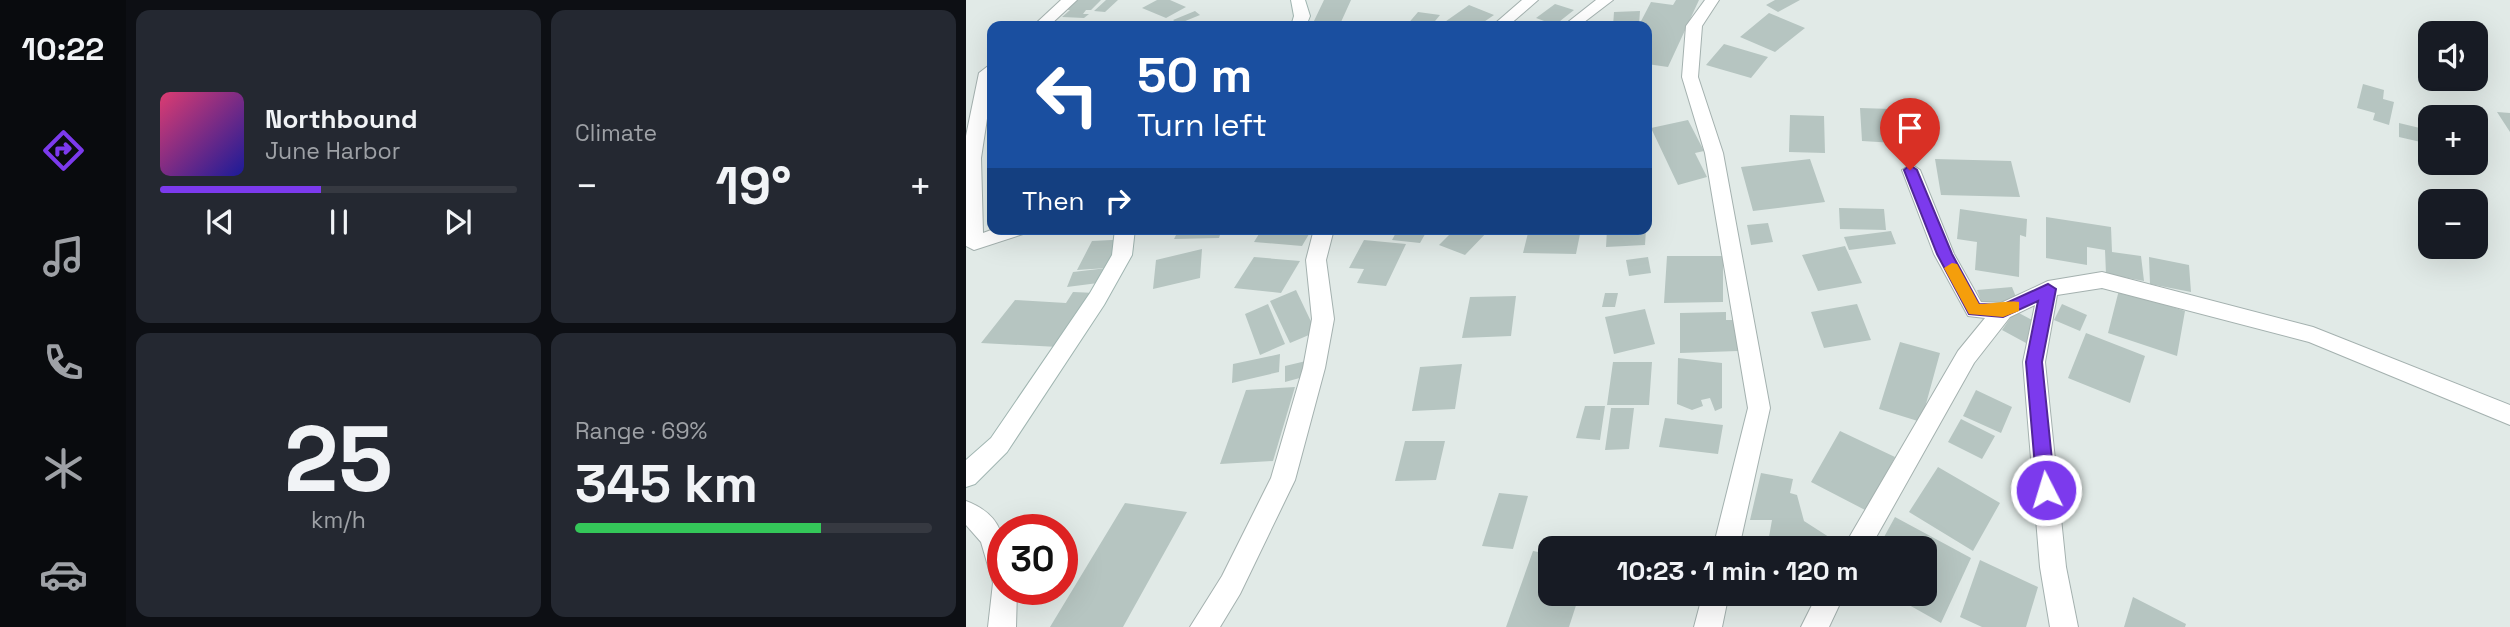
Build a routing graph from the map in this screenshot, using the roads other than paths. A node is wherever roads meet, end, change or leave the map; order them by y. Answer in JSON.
{"nodes":[{"id":1,"x":1070,"y":0,"type":"edge"},
{"id":2,"x":1298,"y":0,"type":"edge"},
{"id":3,"x":1531,"y":0,"type":"edge"},
{"id":4,"x":1606,"y":0,"type":"edge"},
{"id":5,"x":1712,"y":0,"type":"edge"},
{"id":6,"x":1046,"y":21,"type":"edge"},
{"id":7,"x":1300,"y":21,"type":"edge"},
{"id":8,"x":1505,"y":21,"type":"edge"},
{"id":9,"x":1577,"y":21,"type":"edge"},
{"id":10,"x":987,"y":73,"type":"edge"},
{"id":11,"x":1910,"y":170,"type":"dead end"},
{"id":12,"x":966,"y":217,"type":"edge"},
{"id":13,"x":966,"y":217,"type":"edge"},
{"id":14,"x":998,"y":235,"type":"edge"},
{"id":15,"x":1124,"y":235,"type":"edge"},
{"id":16,"x":1322,"y":235,"type":"edge"},
{"id":17,"x":2048,"y":289,"type":"junction"},
{"id":18,"x":2003,"y":311,"type":"junction"},
{"id":19,"x":2510,"y":415,"type":"edge"},
{"id":20,"x":966,"y":476,"type":"edge"},
{"id":21,"x":966,"y":513,"type":"edge"},
{"id":22,"x":987,"y":529,"type":"edge"},
{"id":23,"x":1729,"y":536,"type":"edge"},
{"id":24,"x":1863,"y":536,"type":"edge"},
{"id":25,"x":1003,"y":605,"type":"edge"},
{"id":26,"x":1713,"y":606,"type":"edge"},
{"id":27,"x":1826,"y":606,"type":"edge"},
{"id":28,"x":1002,"y":627,"type":"edge"},
{"id":29,"x":1204,"y":627,"type":"edge"},
{"id":30,"x":1708,"y":627,"type":"edge"},
{"id":31,"x":1815,"y":627,"type":"edge"},
{"id":32,"x":2064,"y":627,"type":"edge"}],
"edges":[{"from":1,"to":6,"type":"street"},
{"from":2,"to":7,"type":"street"},
{"from":3,"to":8,"type":"street"},
{"from":4,"to":9,"type":"street"},
{"from":5,"to":23,"type":"street"},
{"from":10,"to":13,"type":"street"},
{"from":11,"to":18,"type":"street"},
{"from":12,"to":14,"type":"street"},
{"from":15,"to":20,"type":"street"},
{"from":16,"to":29,"type":"street"},
{"from":17,"to":18,"type":"street"},
{"from":17,"to":19,"type":"street"},
{"from":17,"to":32,"type":"street"},
{"from":18,"to":24,"type":"street"},
{"from":21,"to":22,"type":"street"},
{"from":25,"to":28,"type":"street"},
{"from":26,"to":30,"type":"street"},
{"from":27,"to":31,"type":"street"}]}
